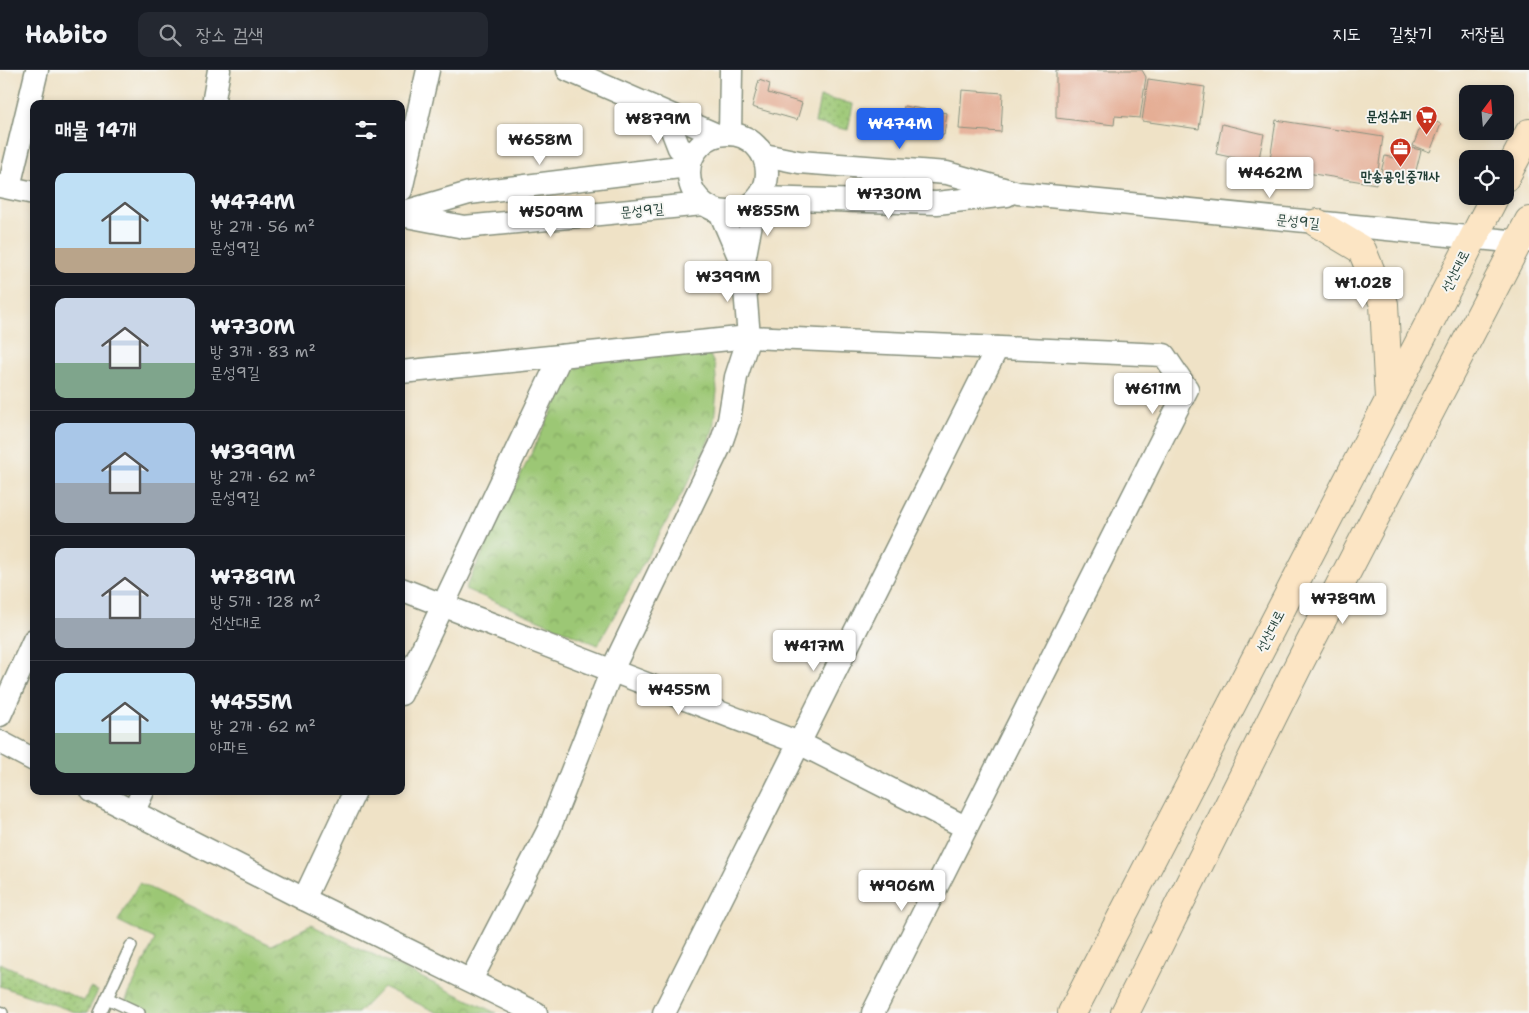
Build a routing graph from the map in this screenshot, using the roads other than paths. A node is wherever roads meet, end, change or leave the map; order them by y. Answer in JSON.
{"nodes":[{"id":1,"x":37,"y":70,"type":"edge"},
{"id":2,"x":219,"y":70,"type":"edge"},
{"id":3,"x":428,"y":70,"type":"edge"},
{"id":4,"x":568,"y":70,"type":"edge"},
{"id":5,"x":731,"y":70,"type":"edge"},
{"id":6,"x":214,"y":100,"type":"edge"},
{"id":7,"x":644,"y":102,"type":"junction"},
{"id":8,"x":1529,"y":132,"type":"edge"},
{"id":9,"x":723,"y":134,"type":"junction"},
{"id":10,"x":760,"y":150,"type":"junction"},
{"id":11,"x":690,"y":161,"type":"junction"},
{"id":12,"x":1514,"y":161,"type":"edge"},
{"id":13,"x":405,"y":172,"type":"edge"},
{"id":14,"x":4,"y":187,"type":"edge"},
{"id":15,"x":30,"y":192,"type":"edge"},
{"id":16,"x":1018,"y":193,"type":"junction"},
{"id":17,"x":757,"y":200,"type":"junction"},
{"id":18,"x":1490,"y":205,"type":"edge"},
{"id":19,"x":712,"y":208,"type":"junction"},
{"id":20,"x":405,"y":213,"type":"edge"},
{"id":21,"x":405,"y":215,"type":"edge"},
{"id":22,"x":1317,"y":223,"type":"junction"},
{"id":23,"x":1472,"y":238,"type":"junction"},
{"id":24,"x":1526,"y":238,"type":"edge"},
{"id":25,"x":743,"y":266,"type":"junction"},
{"id":26,"x":749,"y":337,"type":"junction"},
{"id":27,"x":997,"y":348,"type":"junction"},
{"id":28,"x":561,"y":356,"type":"junction"},
{"id":29,"x":405,"y":372,"type":"edge"},
{"id":30,"x":1390,"y":402,"type":"junction"},
{"id":31,"x":405,"y":590,"type":"edge"},
{"id":32,"x":444,"y":604,"type":"junction"},
{"id":33,"x":30,"y":649,"type":"edge"},
{"id":34,"x":612,"y":670,"type":"junction"},
{"id":35,"x":405,"y":686,"type":"edge"},
{"id":36,"x":0,"y":715,"type":"edge"},
{"id":37,"x":0,"y":742,"type":"edge"},
{"id":38,"x":799,"y":743,"type":"junction"},
{"id":39,"x":30,"y":758,"type":"edge"},
{"id":40,"x":99,"y":795,"type":"edge"},
{"id":41,"x":141,"y":795,"type":"edge"},
{"id":42,"x":353,"y":795,"type":"edge"},
{"id":43,"x":133,"y":813,"type":"junction"},
{"id":44,"x":965,"y":828,"type":"junction"},
{"id":45,"x":304,"y":899,"type":"junction"},
{"id":46,"x":131,"y":946,"type":"dead end"},
{"id":47,"x":471,"y":980,"type":"junction"},
{"id":48,"x":107,"y":998,"type":"junction"},
{"id":49,"x":100,"y":1013,"type":"edge"},
{"id":50,"x":139,"y":1013,"type":"edge"},
{"id":51,"x":536,"y":1013,"type":"edge"},
{"id":52,"x":664,"y":1013,"type":"edge"},
{"id":53,"x":873,"y":1013,"type":"edge"},
{"id":54,"x":1072,"y":1013,"type":"edge"},
{"id":55,"x":1125,"y":1013,"type":"edge"}],
"edges":[{"from":1,"to":14,"type":"street"},
{"from":2,"to":6,"type":"street"},
{"from":3,"to":13,"type":"street"},
{"from":4,"to":7,"type":"street"},
{"from":5,"to":9,"type":"street"},
{"from":7,"to":9,"type":"street"},
{"from":7,"to":11,"type":"street"},
{"from":8,"to":12,"type":"main road"},
{"from":9,"to":10,"type":"street"},
{"from":9,"to":11,"type":"street"},
{"from":10,"to":16,"type":"street","name":"문성9길"},
{"from":10,"to":17,"type":"street"},
{"from":11,"to":19,"type":"street"},
{"from":11,"to":20,"type":"street"},
{"from":14,"to":15,"type":"street"},
{"from":16,"to":17,"type":"street","name":"문성9길"},
{"from":16,"to":22,"type":"street","name":"문성9길"},
{"from":17,"to":19,"type":"street"},
{"from":17,"to":25,"type":"street"},
{"from":18,"to":23,"type":"main road","name":"선산대로"},
{"from":19,"to":21,"type":"street","name":"문성9길"},
{"from":19,"to":25,"type":"street"},
{"from":22,"to":23,"type":"street","name":"문성9길"},
{"from":22,"to":30,"type":"main road"},
{"from":23,"to":24,"type":"street","name":"문성9길"},
{"from":23,"to":30,"type":"main road","name":"선산대로"},
{"from":24,"to":55,"type":"main road"},
{"from":25,"to":26,"type":"street"},
{"from":26,"to":27,"type":"street"},
{"from":26,"to":28,"type":"street"},
{"from":26,"to":34,"type":"street"},
{"from":27,"to":38,"type":"street"},
{"from":27,"to":44,"type":"street"},
{"from":28,"to":29,"type":"street"},
{"from":28,"to":32,"type":"street"},
{"from":30,"to":54,"type":"main road","name":"선산대로"},
{"from":31,"to":32,"type":"street"},
{"from":32,"to":34,"type":"street"},
{"from":32,"to":35,"type":"street"},
{"from":33,"to":36,"type":"street"},
{"from":34,"to":38,"type":"street"},
{"from":34,"to":47,"type":"street"},
{"from":37,"to":39,"type":"street"},
{"from":38,"to":44,"type":"street"},
{"from":38,"to":52,"type":"street"},
{"from":40,"to":43,"type":"street"},
{"from":41,"to":43,"type":"street"},
{"from":42,"to":45,"type":"street"},
{"from":43,"to":45,"type":"street"},
{"from":44,"to":53,"type":"street"},
{"from":45,"to":47,"type":"street"},
{"from":46,"to":48,"type":"lane"},
{"from":47,"to":51,"type":"street"},
{"from":48,"to":49,"type":"lane"},
{"from":48,"to":50,"type":"lane"}]}
